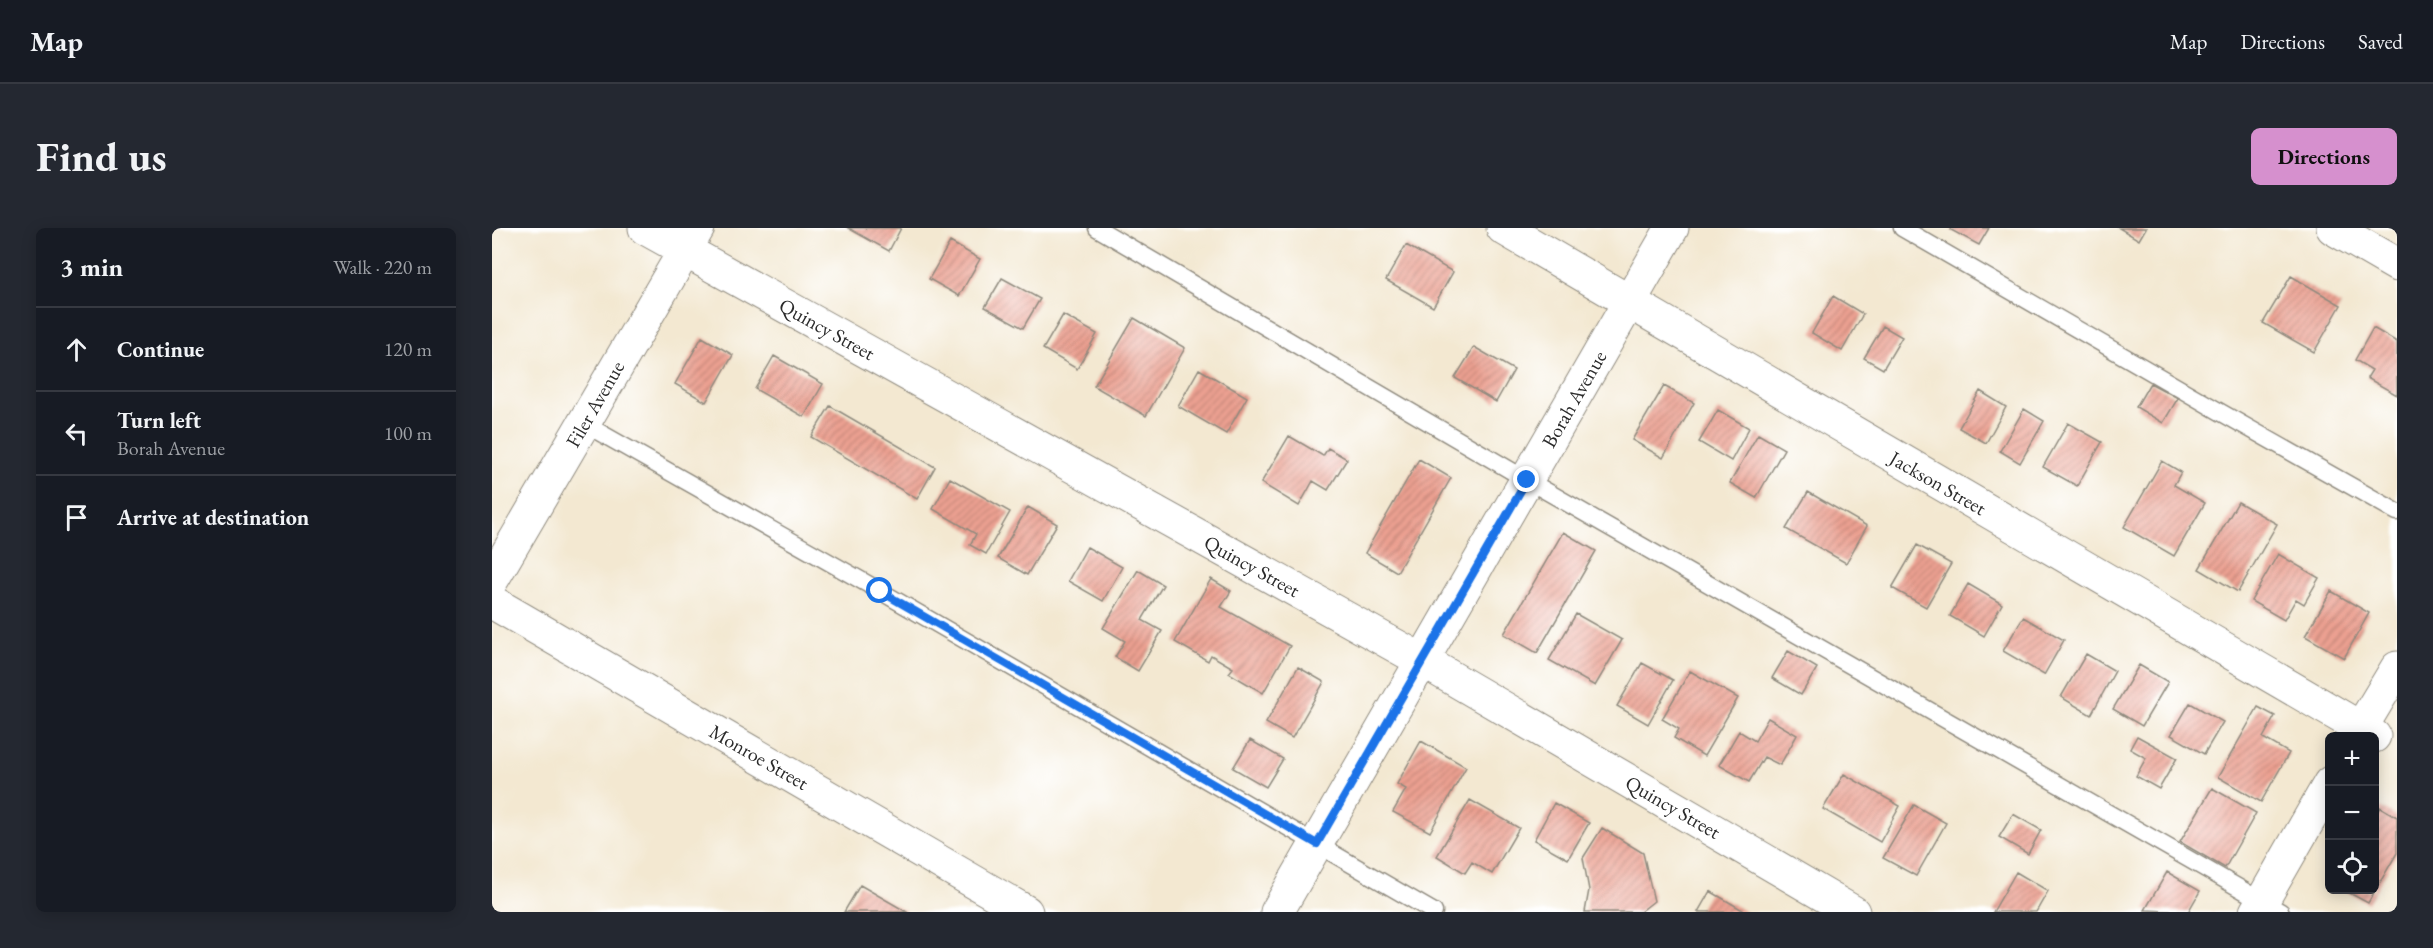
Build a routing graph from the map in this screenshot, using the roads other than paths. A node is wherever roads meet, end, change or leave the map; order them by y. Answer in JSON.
{"nodes":[{"id":1,"x":645,"y":228,"type":"edge"},
{"id":2,"x":1097,"y":228,"type":"edge"},
{"id":3,"x":1503,"y":228,"type":"edge"},
{"id":4,"x":1672,"y":228,"type":"edge"},
{"id":5,"x":1902,"y":228,"type":"edge"},
{"id":6,"x":2333,"y":228,"type":"edge"},
{"id":7,"x":691,"y":239,"type":"edge"},
{"id":8,"x":2397,"y":265,"type":"edge"},
{"id":9,"x":1629,"y":303,"type":"junction"},
{"id":10,"x":583,"y":423,"type":"junction"},
{"id":11,"x":1527,"y":480,"type":"junction"},
{"id":12,"x":2397,"y":512,"type":"edge"},
{"id":13,"x":492,"y":580,"type":"edge"},
{"id":14,"x":492,"y":602,"type":"edge"},
{"id":15,"x":1423,"y":661,"type":"junction"},
{"id":16,"x":2397,"y":668,"type":"edge"},
{"id":17,"x":2361,"y":732,"type":"edge"},
{"id":18,"x":2367,"y":732,"type":"edge"},
{"id":19,"x":2379,"y":741,"type":"edge"},
{"id":20,"x":2397,"y":749,"type":"edge"},
{"id":21,"x":2328,"y":786,"type":"edge"},
{"id":22,"x":1317,"y":844,"type":"junction"},
{"id":23,"x":2266,"y":908,"type":"edge"},
{"id":24,"x":1026,"y":912,"type":"edge"},
{"id":25,"x":1277,"y":912,"type":"edge"},
{"id":26,"x":1434,"y":912,"type":"edge"},
{"id":27,"x":1853,"y":912,"type":"edge"}],
"edges":[{"from":1,"to":7,"type":"street","name":"Quincy Street"},
{"from":2,"to":11,"type":"lane"},
{"from":3,"to":9,"type":"street","name":"Jackson Street"},
{"from":4,"to":9,"type":"street","name":"Borah Avenue"},
{"from":5,"to":12,"type":"lane"},
{"from":6,"to":8,"type":"street"},
{"from":7,"to":10,"type":"street","name":"Filer Avenue"},
{"from":7,"to":15,"type":"street","name":"Quincy Street"},
{"from":9,"to":11,"type":"street","name":"Borah Avenue"},
{"from":9,"to":17,"type":"street","name":"Jackson Street"},
{"from":10,"to":13,"type":"street","name":"Filer Avenue"},
{"from":10,"to":22,"type":"lane"},
{"from":11,"to":15,"type":"street","name":"Borah Avenue"},
{"from":11,"to":23,"type":"lane"},
{"from":14,"to":24,"type":"street","name":"Monroe Street"},
{"from":15,"to":22,"type":"street","name":"Borah Avenue"},
{"from":15,"to":27,"type":"street","name":"Quincy Street"},
{"from":16,"to":18,"type":"street"},
{"from":19,"to":20,"type":"street","name":"Jackson Street"},
{"from":21,"to":23,"type":"street"},
{"from":22,"to":25,"type":"street","name":"Borah Avenue"},
{"from":22,"to":26,"type":"lane"}]}
